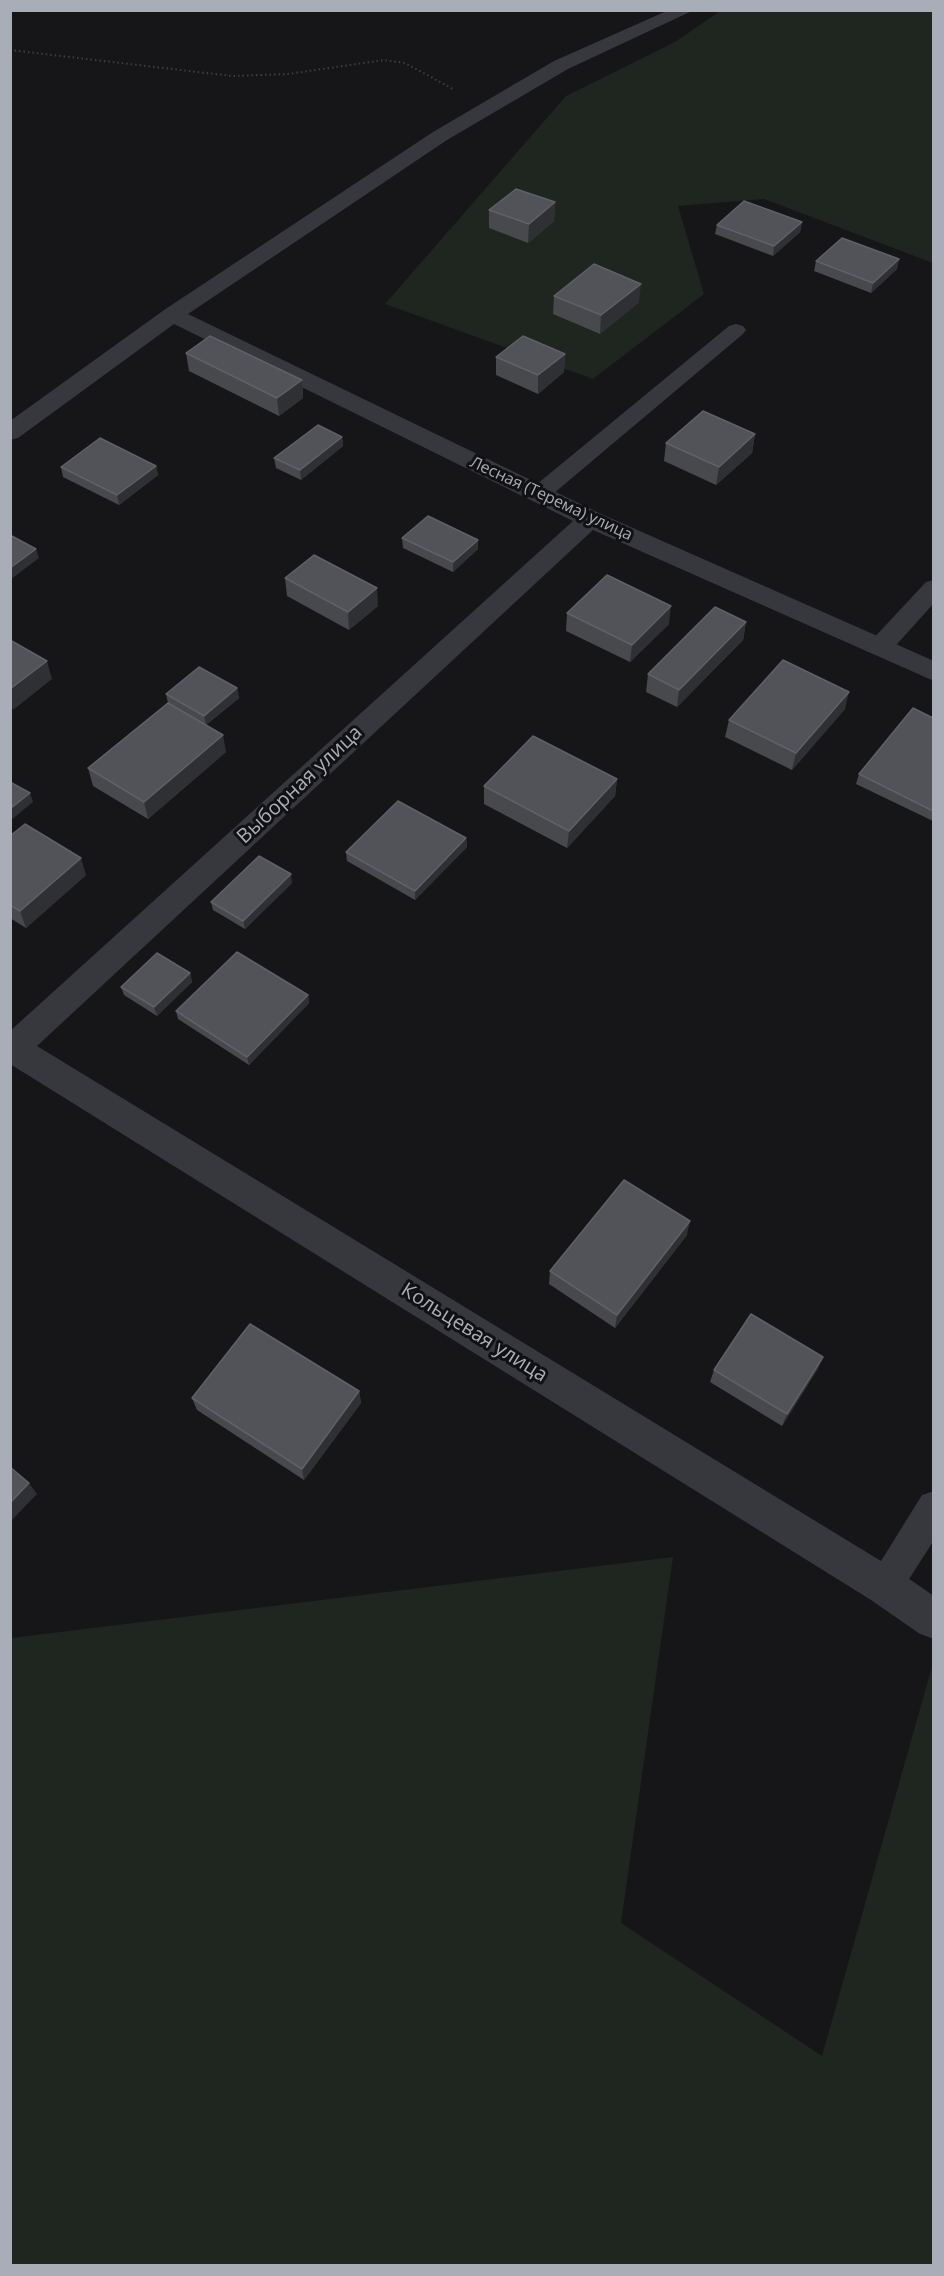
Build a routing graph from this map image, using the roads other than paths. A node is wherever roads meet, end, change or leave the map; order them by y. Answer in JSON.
{"nodes":[{"id":1,"x":685,"y":10,"type":"edge"},
{"id":2,"x":172,"y":315,"type":"junction"},
{"id":3,"x":736,"y":330,"type":"dead end"},
{"id":4,"x":10,"y":433,"type":"edge"},
{"id":5,"x":539,"y":494,"type":"junction"},
{"id":6,"x":590,"y":519,"type":"junction"},
{"id":7,"x":933,"y":588,"type":"edge"},
{"id":8,"x":880,"y":647,"type":"junction"},
{"id":9,"x":933,"y":672,"type":"edge"},
{"id":10,"x":12,"y":1049,"type":"edge"},
{"id":11,"x":933,"y":1507,"type":"edge"},
{"id":12,"x":885,"y":1586,"type":"junction"},
{"id":13,"x":933,"y":1620,"type":"edge"}],
"edges":[{"from":1,"to":2,"type":"street"},
{"from":2,"to":4,"type":"street"},
{"from":2,"to":5,"type":"street","name":"Лесная (Терема) улица"},
{"from":3,"to":5,"type":"lane"},
{"from":5,"to":6,"type":"street","name":"Лесная (Терема) улица"},
{"from":6,"to":8,"type":"street","name":"Лесная (Терема) улица"},
{"from":6,"to":10,"type":"street","name":"Выборная улица"},
{"from":7,"to":8,"type":"lane"},
{"from":8,"to":9,"type":"street","name":"Лесная (Терема) улица"},
{"from":10,"to":12,"type":"street","name":"Кольцевая улица"},
{"from":11,"to":12,"type":"lane"},
{"from":12,"to":13,"type":"street","name":"Кольцевая улица"}]}
